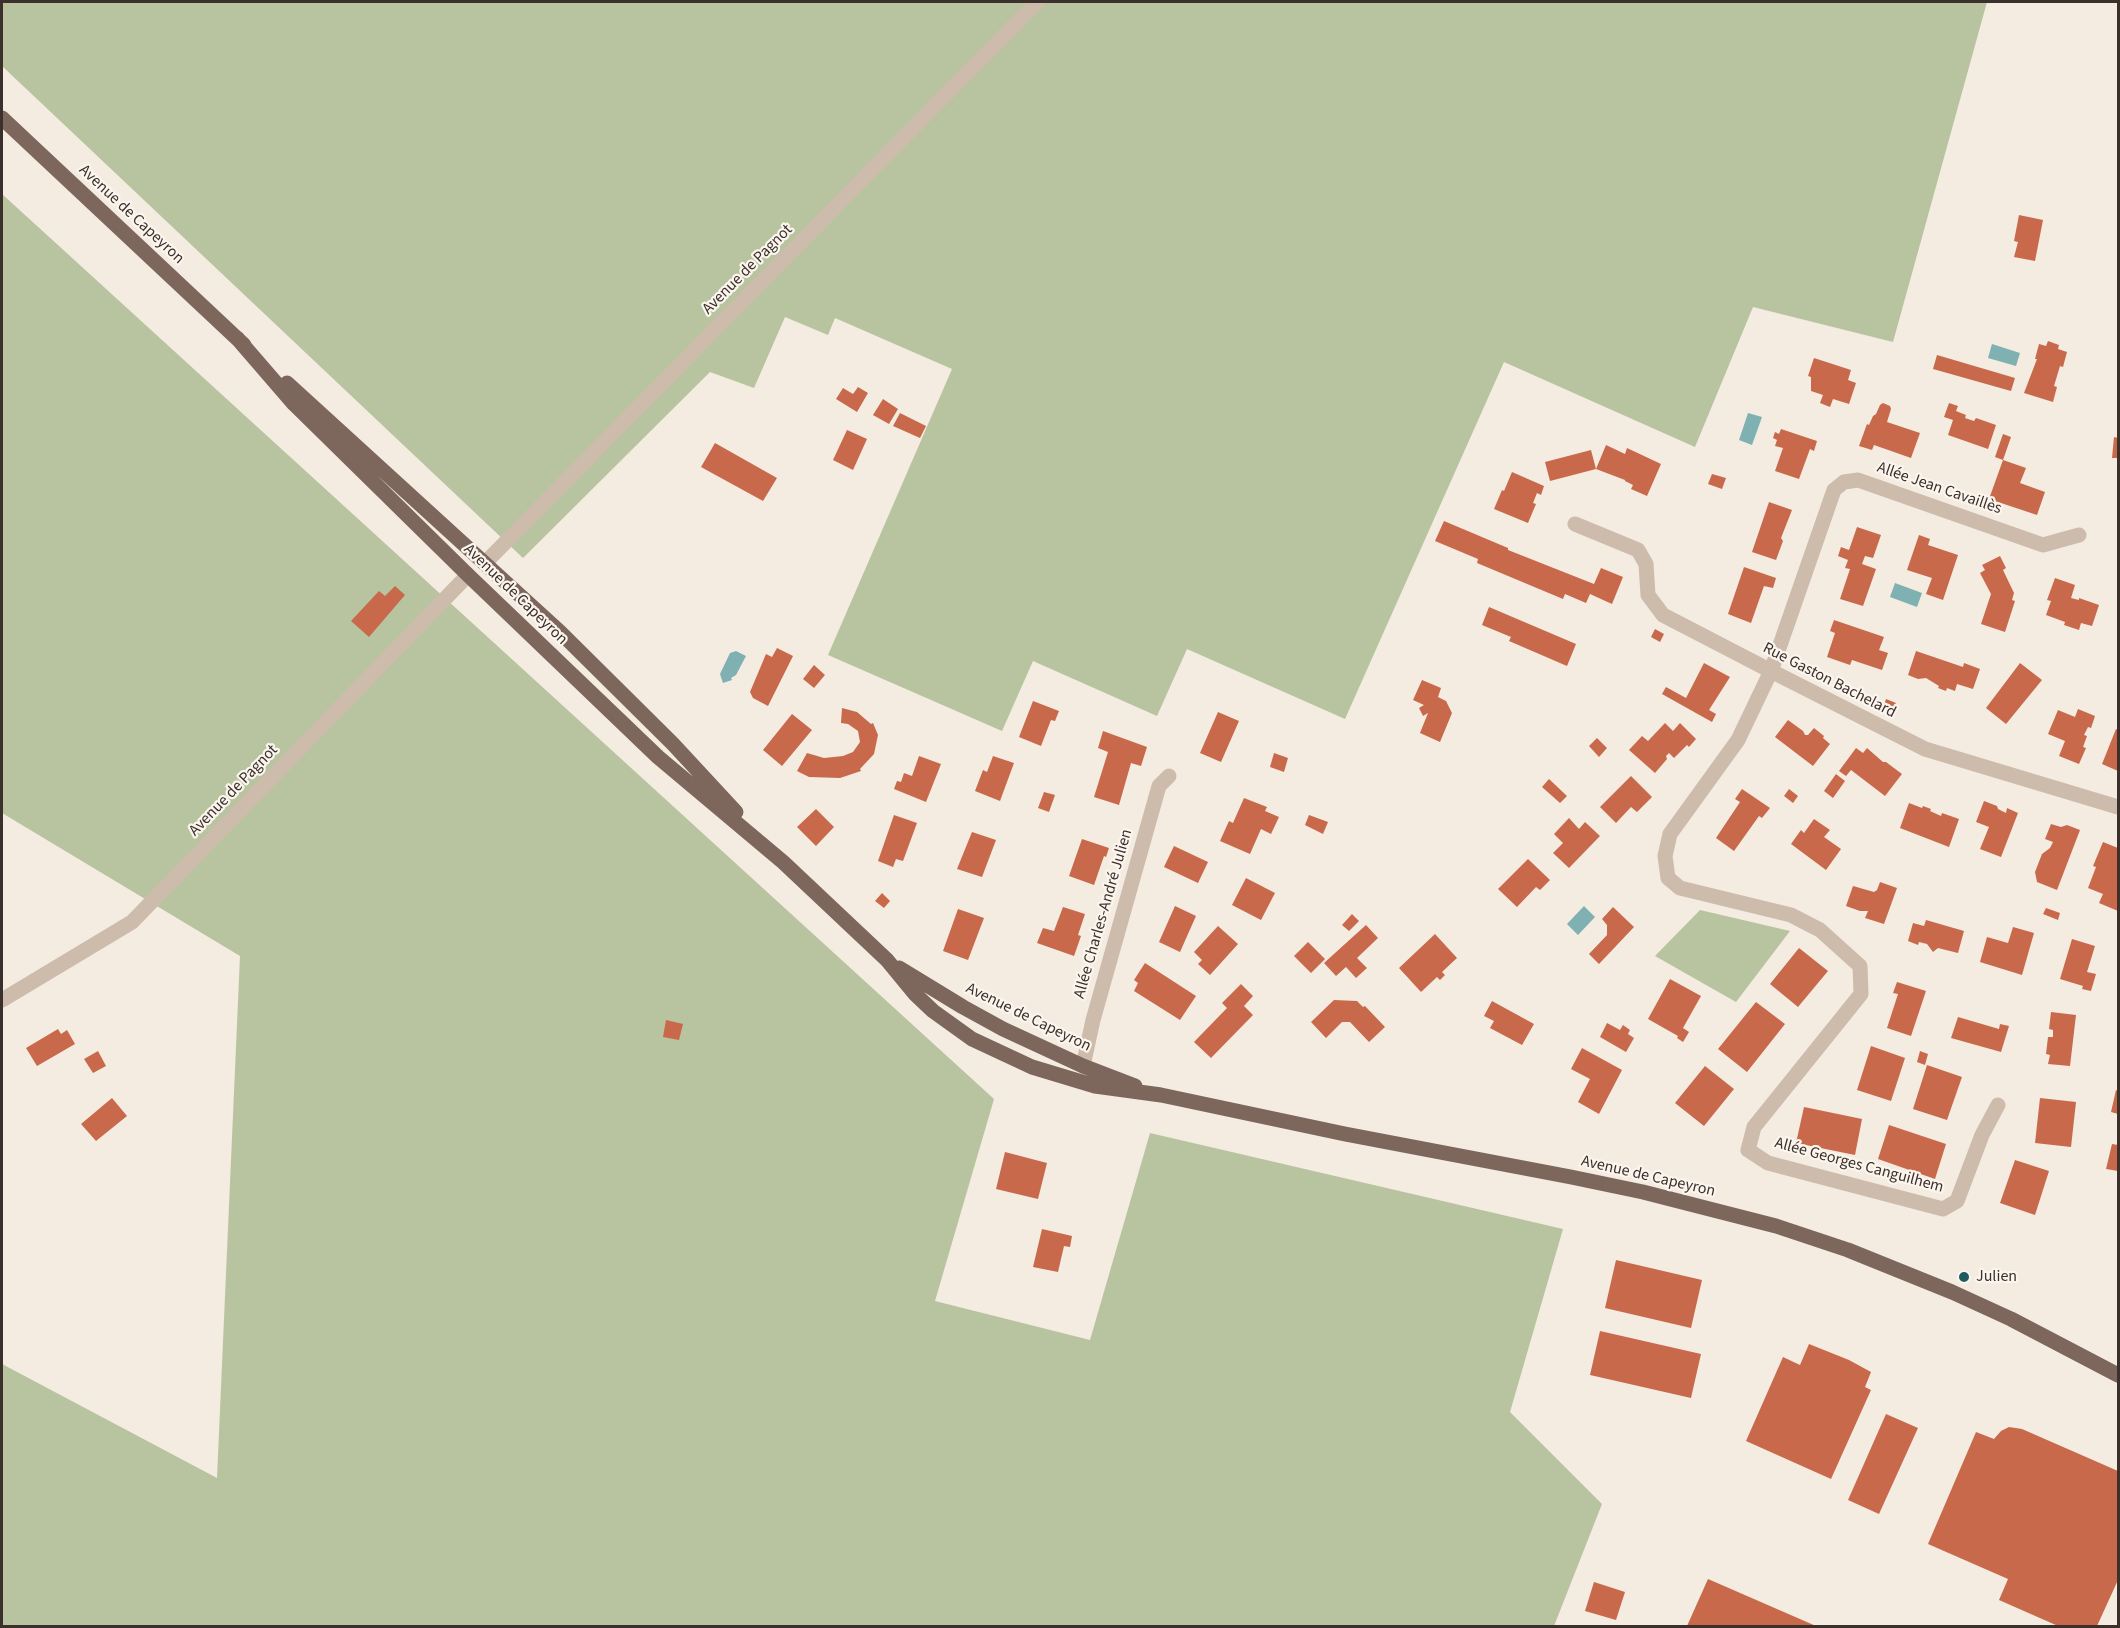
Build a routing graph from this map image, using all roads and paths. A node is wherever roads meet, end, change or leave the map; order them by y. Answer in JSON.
{"nodes":[{"id":1,"x":1037,"y":2,"type":"edge"},
{"id":2,"x":2,"y":118,"type":"edge"},
{"id":3,"x":237,"y":338,"type":"junction"},
{"id":4,"x":1575,"y":524,"type":"dead end"},
{"id":5,"x":2079,"y":534,"type":"dead end"},
{"id":6,"x":485,"y":563,"type":"junction"},
{"id":7,"x":468,"y":575,"type":"junction"},
{"id":8,"x":1771,"y":671,"type":"junction"},
{"id":9,"x":1169,"y":776,"type":"dead end"},
{"id":10,"x":2118,"y":807,"type":"edge"},
{"id":11,"x":783,"y":862,"type":"junction"},
{"id":12,"x":887,"y":960,"type":"junction"},
{"id":13,"x":2,"y":1000,"type":"edge"},
{"id":14,"x":1083,"y":1066,"type":"junction"},
{"id":15,"x":1161,"y":1095,"type":"junction"},
{"id":16,"x":1998,"y":1105,"type":"dead end"},
{"id":17,"x":2118,"y":1377,"type":"edge"}],
"edges":[{"from":1,"to":6,"type":"street","name":"Avenue de Pagnot"},
{"from":2,"to":3,"type":"main road","name":"Avenue de Capeyron"},
{"from":3,"to":6,"type":"main road","name":"Avenue de Capeyron"},
{"from":3,"to":7,"type":"main road","name":"Avenue de Capeyron"},
{"from":4,"to":8,"type":"street","name":"Rue Gaston Bachelard"},
{"from":5,"to":8,"type":"street","name":"Allée Jean Cavaillès"},
{"from":6,"to":11,"type":"main road","name":"Avenue de Capeyron"},
{"from":7,"to":11,"type":"main road","name":"Avenue de Capeyron"},
{"from":7,"to":13,"type":"street","name":"Avenue de Pagnot"},
{"from":8,"to":10,"type":"street","name":"Rue Gaston Bachelard"},
{"from":8,"to":16,"type":"street","name":"Allée Georges Canguilhem"},
{"from":9,"to":14,"type":"street","name":"Allée Charles-André Julien"},
{"from":11,"to":12,"type":"main road","name":"Avenue de Capeyron"},
{"from":12,"to":14,"type":"main road","name":"Avenue de Capeyron"},
{"from":12,"to":15,"type":"main road","name":"Avenue de Capeyron"},
{"from":14,"to":15,"type":"main road","name":"Avenue de Capeyron"},
{"from":15,"to":17,"type":"main road","name":"Avenue de Capeyron"}]}
